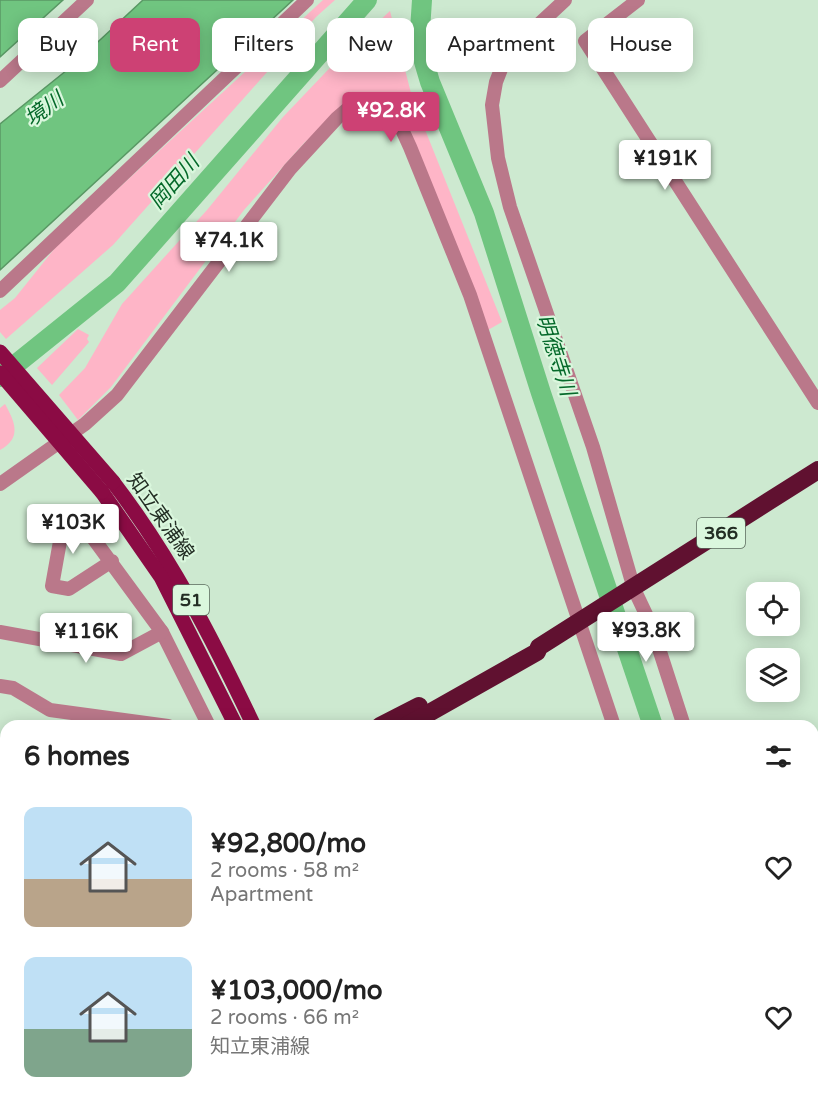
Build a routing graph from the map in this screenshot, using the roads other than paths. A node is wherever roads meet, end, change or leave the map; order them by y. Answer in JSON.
{"nodes":[{"id":1,"x":87,"y":0,"type":"edge"},
{"id":2,"x":307,"y":0,"type":"edge"},
{"id":3,"x":565,"y":0,"type":"edge"},
{"id":4,"x":638,"y":0,"type":"edge"},
{"id":5,"x":0,"y":81,"type":"edge"},
{"id":6,"x":0,"y":291,"type":"edge"},
{"id":7,"x":0,"y":352,"type":"edge"},
{"id":8,"x":0,"y":373,"type":"edge"},
{"id":9,"x":818,"y":403,"type":"edge"},
{"id":10,"x":818,"y":470,"type":"edge"},
{"id":11,"x":0,"y":484,"type":"edge"},
{"id":12,"x":108,"y":487,"type":"junction"},
{"id":13,"x":111,"y":561,"type":"junction"},
{"id":14,"x":629,"y":592,"type":"junction"},
{"id":15,"x":587,"y":618,"type":"junction"},
{"id":16,"x":0,"y":632,"type":"edge"},
{"id":17,"x":162,"y":632,"type":"junction"},
{"id":18,"x":539,"y":647,"type":"junction"},
{"id":19,"x":0,"y":686,"type":"edge"},
{"id":20,"x":86,"y":720,"type":"edge"},
{"id":21,"x":206,"y":720,"type":"edge"},
{"id":22,"x":233,"y":720,"type":"edge"},
{"id":23,"x":251,"y":720,"type":"edge"},
{"id":24,"x":391,"y":720,"type":"edge"},
{"id":25,"x":417,"y":720,"type":"edge"},
{"id":26,"x":612,"y":720,"type":"edge"},
{"id":27,"x":682,"y":720,"type":"edge"}],
"edges":[{"from":1,"to":5,"type":"street"},
{"from":2,"to":6,"type":"street"},
{"from":3,"to":14,"type":"street"},
{"from":4,"to":9,"type":"street"},
{"from":7,"to":12,"type":"main road","name":"知立東浦線","number":"51","bridge":true},
{"from":8,"to":12,"type":"main road","name":"知立東浦線","number":"51","bridge":true},
{"from":10,"to":14,"type":"highway","number":"366"},
{"from":11,"to":15,"type":"street"},
{"from":12,"to":22,"type":"main road","name":"知立東浦線","number":"51"},
{"from":12,"to":23,"type":"main road","name":"知立東浦線","number":"51"},
{"from":13,"to":13,"type":"street"},
{"from":13,"to":17,"type":"street"},
{"from":14,"to":15,"type":"highway","number":"366"},
{"from":14,"to":27,"type":"street"},
{"from":15,"to":18,"type":"highway","number":"366"},
{"from":15,"to":26,"type":"street"},
{"from":16,"to":17,"type":"street"},
{"from":17,"to":21,"type":"street"},
{"from":18,"to":24,"type":"highway","number":"366"},
{"from":18,"to":25,"type":"highway","number":"366"},
{"from":19,"to":20,"type":"street"}]}
